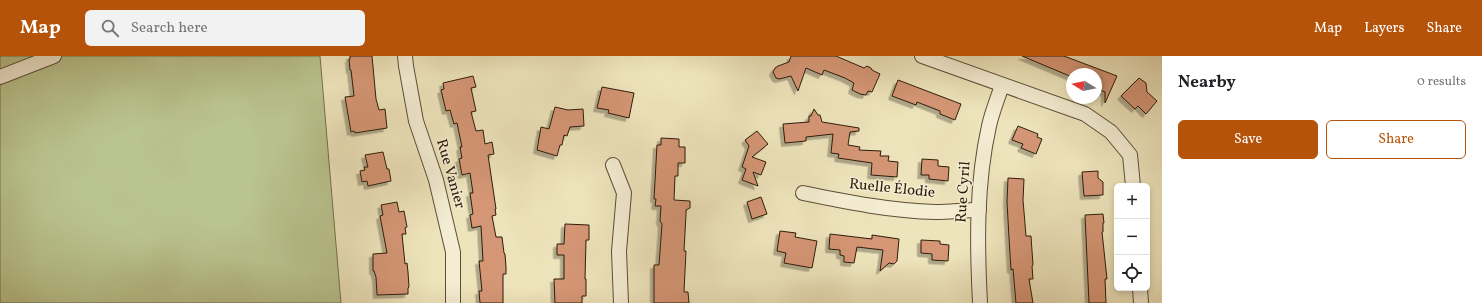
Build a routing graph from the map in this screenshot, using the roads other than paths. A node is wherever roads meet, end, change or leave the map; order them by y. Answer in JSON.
{"nodes":[{"id":1,"x":54,"y":56,"type":"edge"},
{"id":2,"x":405,"y":56,"type":"edge"},
{"id":3,"x":922,"y":56,"type":"edge"},
{"id":4,"x":0,"y":77,"type":"edge"},
{"id":5,"x":1002,"y":85,"type":"junction"},
{"id":6,"x":614,"y":165,"type":"dead end"},
{"id":7,"x":1133,"y":183,"type":"edge"},
{"id":8,"x":802,"y":192,"type":"dead end"},
{"id":9,"x":979,"y":210,"type":"junction"},
{"id":10,"x":1140,"y":291,"type":"edge"},
{"id":11,"x":453,"y":303,"type":"edge"},
{"id":12,"x":621,"y":303,"type":"edge"},
{"id":13,"x":980,"y":303,"type":"edge"},
{"id":14,"x":1141,"y":303,"type":"edge"}],
"edges":[{"from":1,"to":4,"type":"street"},
{"from":2,"to":11,"type":"street","name":"Rue Vanier"},
{"from":3,"to":5,"type":"street"},
{"from":5,"to":7,"type":"street"},
{"from":5,"to":9,"type":"street","name":"Rue Cyril"},
{"from":6,"to":12,"type":"street"},
{"from":8,"to":9,"type":"street","name":"Ruelle Élodie"},
{"from":9,"to":13,"type":"street","name":"Rue Cyril"},
{"from":10,"to":14,"type":"street"}]}
